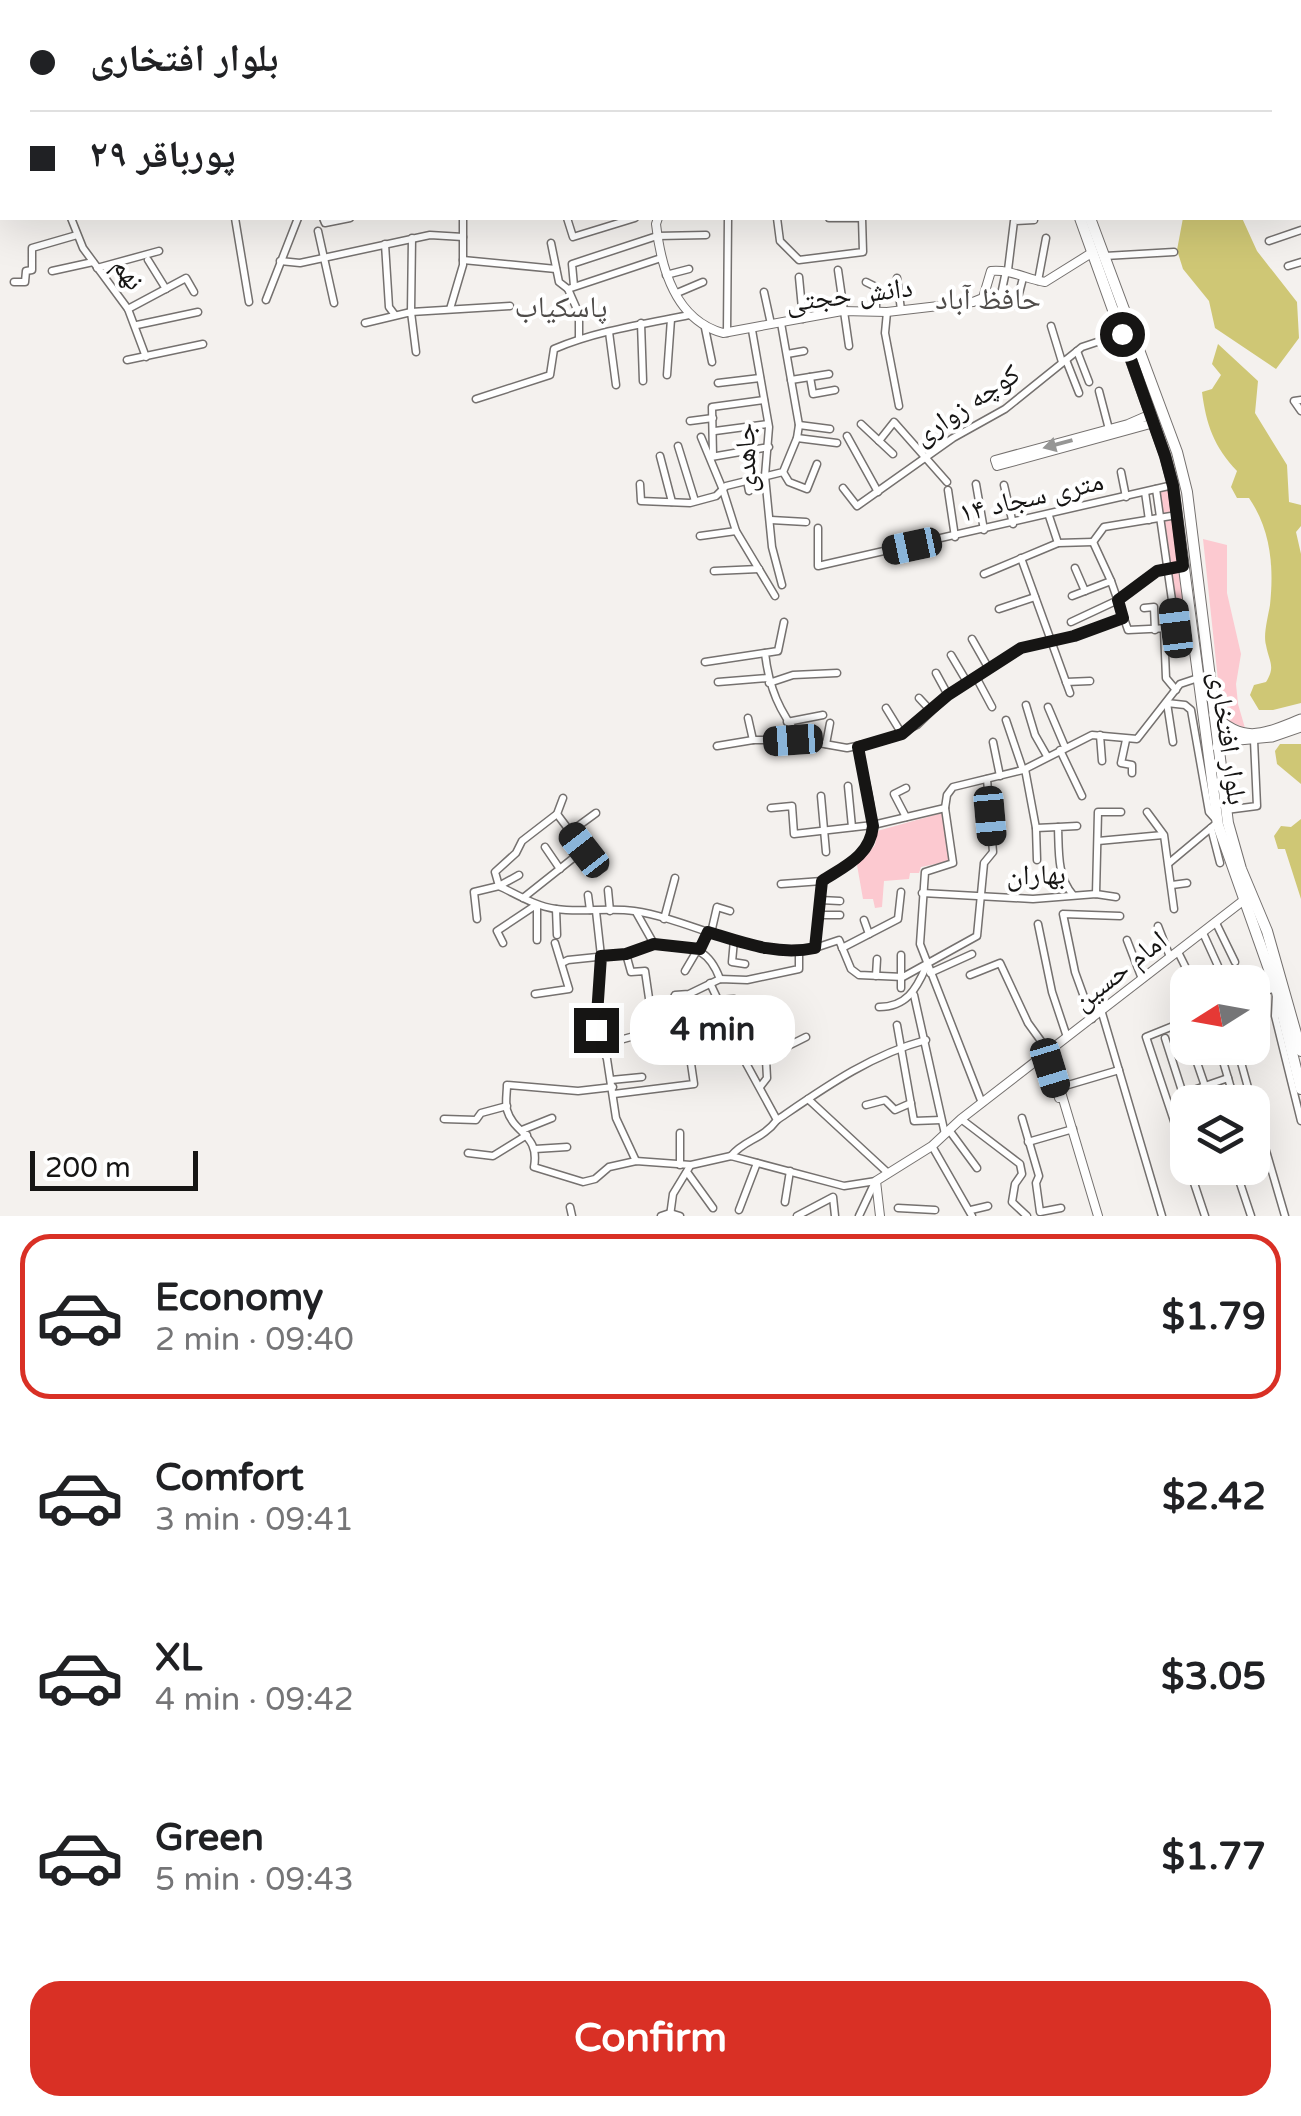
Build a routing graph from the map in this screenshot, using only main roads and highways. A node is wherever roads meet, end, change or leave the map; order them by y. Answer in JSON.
{"nodes":[{"id":1,"x":1081,"y":220,"type":"edge"},
{"id":2,"x":1090,"y":220,"type":"edge"},
{"id":3,"x":1099,"y":254,"type":"junction"},
{"id":4,"x":1192,"y":520,"type":"junction"},
{"id":5,"x":1181,"y":550,"type":"junction"},
{"id":6,"x":1200,"y":585,"type":"junction"},
{"id":7,"x":1188,"y":598,"type":"junction"},
{"id":8,"x":1214,"y":715,"type":"junction"},
{"id":9,"x":1301,"y":719,"type":"edge"},
{"id":10,"x":1301,"y":727,"type":"edge"},
{"id":11,"x":1230,"y":729,"type":"junction"},
{"id":12,"x":1222,"y":744,"type":"junction"},
{"id":13,"x":1301,"y":1051,"type":"edge"},
{"id":14,"x":1301,"y":1089,"type":"edge"}],
"edges":[{"from":1,"to":3,"type":"highway","name":"بلوار افتخاری"},
{"from":2,"to":3,"type":"highway","name":"بلوار افتخاری"},
{"from":3,"to":4,"type":"highway","name":"بلوار افتخاری"},
{"from":3,"to":5,"type":"highway","name":"بلوار افتخاری"},
{"from":4,"to":5,"type":"highway"},
{"from":4,"to":6,"type":"highway","name":"بلوار افتخاری"},
{"from":5,"to":7,"type":"highway","name":"بلوار افتخاری"},
{"from":6,"to":7,"type":"highway"},
{"from":6,"to":8,"type":"highway","name":"بلوار افتخاری"},
{"from":7,"to":14,"type":"highway","name":"بلوار افتخاری"},
{"from":8,"to":11,"type":"main road"},
{"from":8,"to":12,"type":"highway","name":"بلوار افتخاری"},
{"from":9,"to":11,"type":"main road"},
{"from":10,"to":12,"type":"main road"},
{"from":11,"to":12,"type":"main road"},
{"from":12,"to":13,"type":"highway","name":"بلوار افتخاری"}]}
